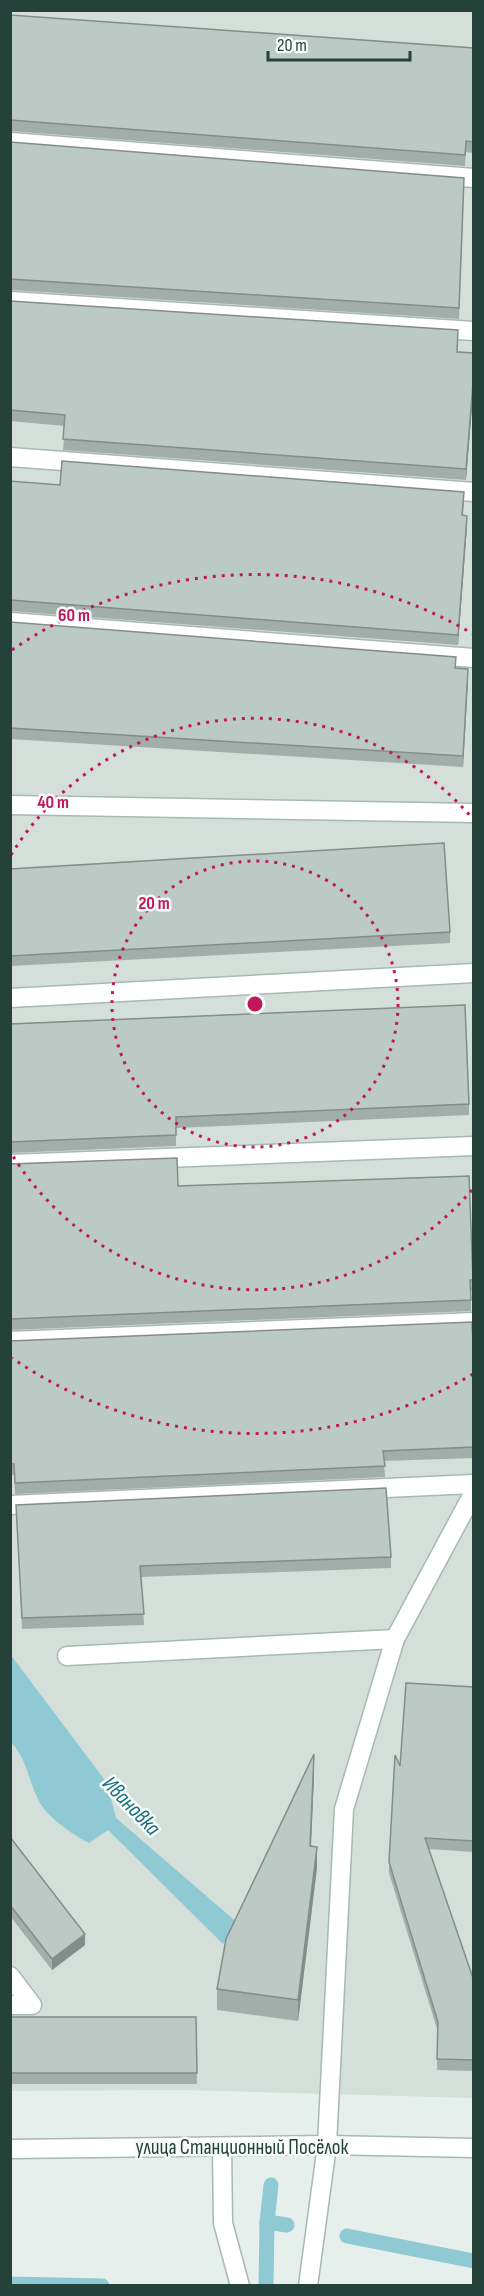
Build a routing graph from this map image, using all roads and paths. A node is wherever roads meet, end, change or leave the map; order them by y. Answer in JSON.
{"nodes":[{"id":1,"x":10,"y":142,"type":"edge"},
{"id":2,"x":474,"y":178,"type":"edge"},
{"id":3,"x":10,"y":301,"type":"edge"},
{"id":4,"x":474,"y":331,"type":"edge"},
{"id":5,"x":10,"y":457,"type":"edge"},
{"id":6,"x":474,"y":492,"type":"edge"},
{"id":7,"x":10,"y":622,"type":"edge"},
{"id":8,"x":474,"y":658,"type":"edge"},
{"id":9,"x":10,"y":805,"type":"edge"},
{"id":10,"x":474,"y":813,"type":"edge"},
{"id":11,"x":474,"y":973,"type":"edge"},
{"id":12,"x":10,"y":998,"type":"edge"},
{"id":13,"x":474,"y":1146,"type":"edge"},
{"id":14,"x":10,"y":1164,"type":"edge"},
{"id":15,"x":474,"y":1322,"type":"edge"},
{"id":16,"x":10,"y":1341,"type":"edge"},
{"id":17,"x":474,"y":1484,"type":"edge"},
{"id":18,"x":474,"y":1492,"type":"edge"},
{"id":19,"x":10,"y":1505,"type":"edge"},
{"id":20,"x":394,"y":1639,"type":"junction"},
{"id":21,"x":67,"y":1656,"type":"dead end"},
{"id":22,"x":10,"y":1976,"type":"edge"},
{"id":23,"x":10,"y":2005,"type":"edge"},
{"id":24,"x":327,"y":2145,"type":"junction"},
{"id":25,"x":222,"y":2147,"type":"junction"},
{"id":26,"x":474,"y":2148,"type":"edge"},
{"id":27,"x":10,"y":2149,"type":"edge"},
{"id":28,"x":240,"y":2286,"type":"edge"},
{"id":29,"x":308,"y":2286,"type":"edge"}],
"edges":[{"from":1,"to":2,"type":"street"},
{"from":3,"to":4,"type":"street"},
{"from":5,"to":6,"type":"street"},
{"from":7,"to":8,"type":"street"},
{"from":9,"to":10,"type":"street"},
{"from":11,"to":12,"type":"street"},
{"from":13,"to":14,"type":"street"},
{"from":15,"to":16,"type":"street"},
{"from":17,"to":19,"type":"street"},
{"from":18,"to":20,"type":"street"},
{"from":20,"to":21,"type":"street"},
{"from":20,"to":24,"type":"street"},
{"from":22,"to":23,"type":"street"},
{"from":24,"to":25,"type":"street","name":"улица Станционный Посёлок"},
{"from":24,"to":26,"type":"street","name":"улица Станционный Посёлок"},
{"from":24,"to":29,"type":"street"},
{"from":25,"to":27,"type":"street","name":"улица Станционный Посёлок"},
{"from":25,"to":28,"type":"street"}]}
